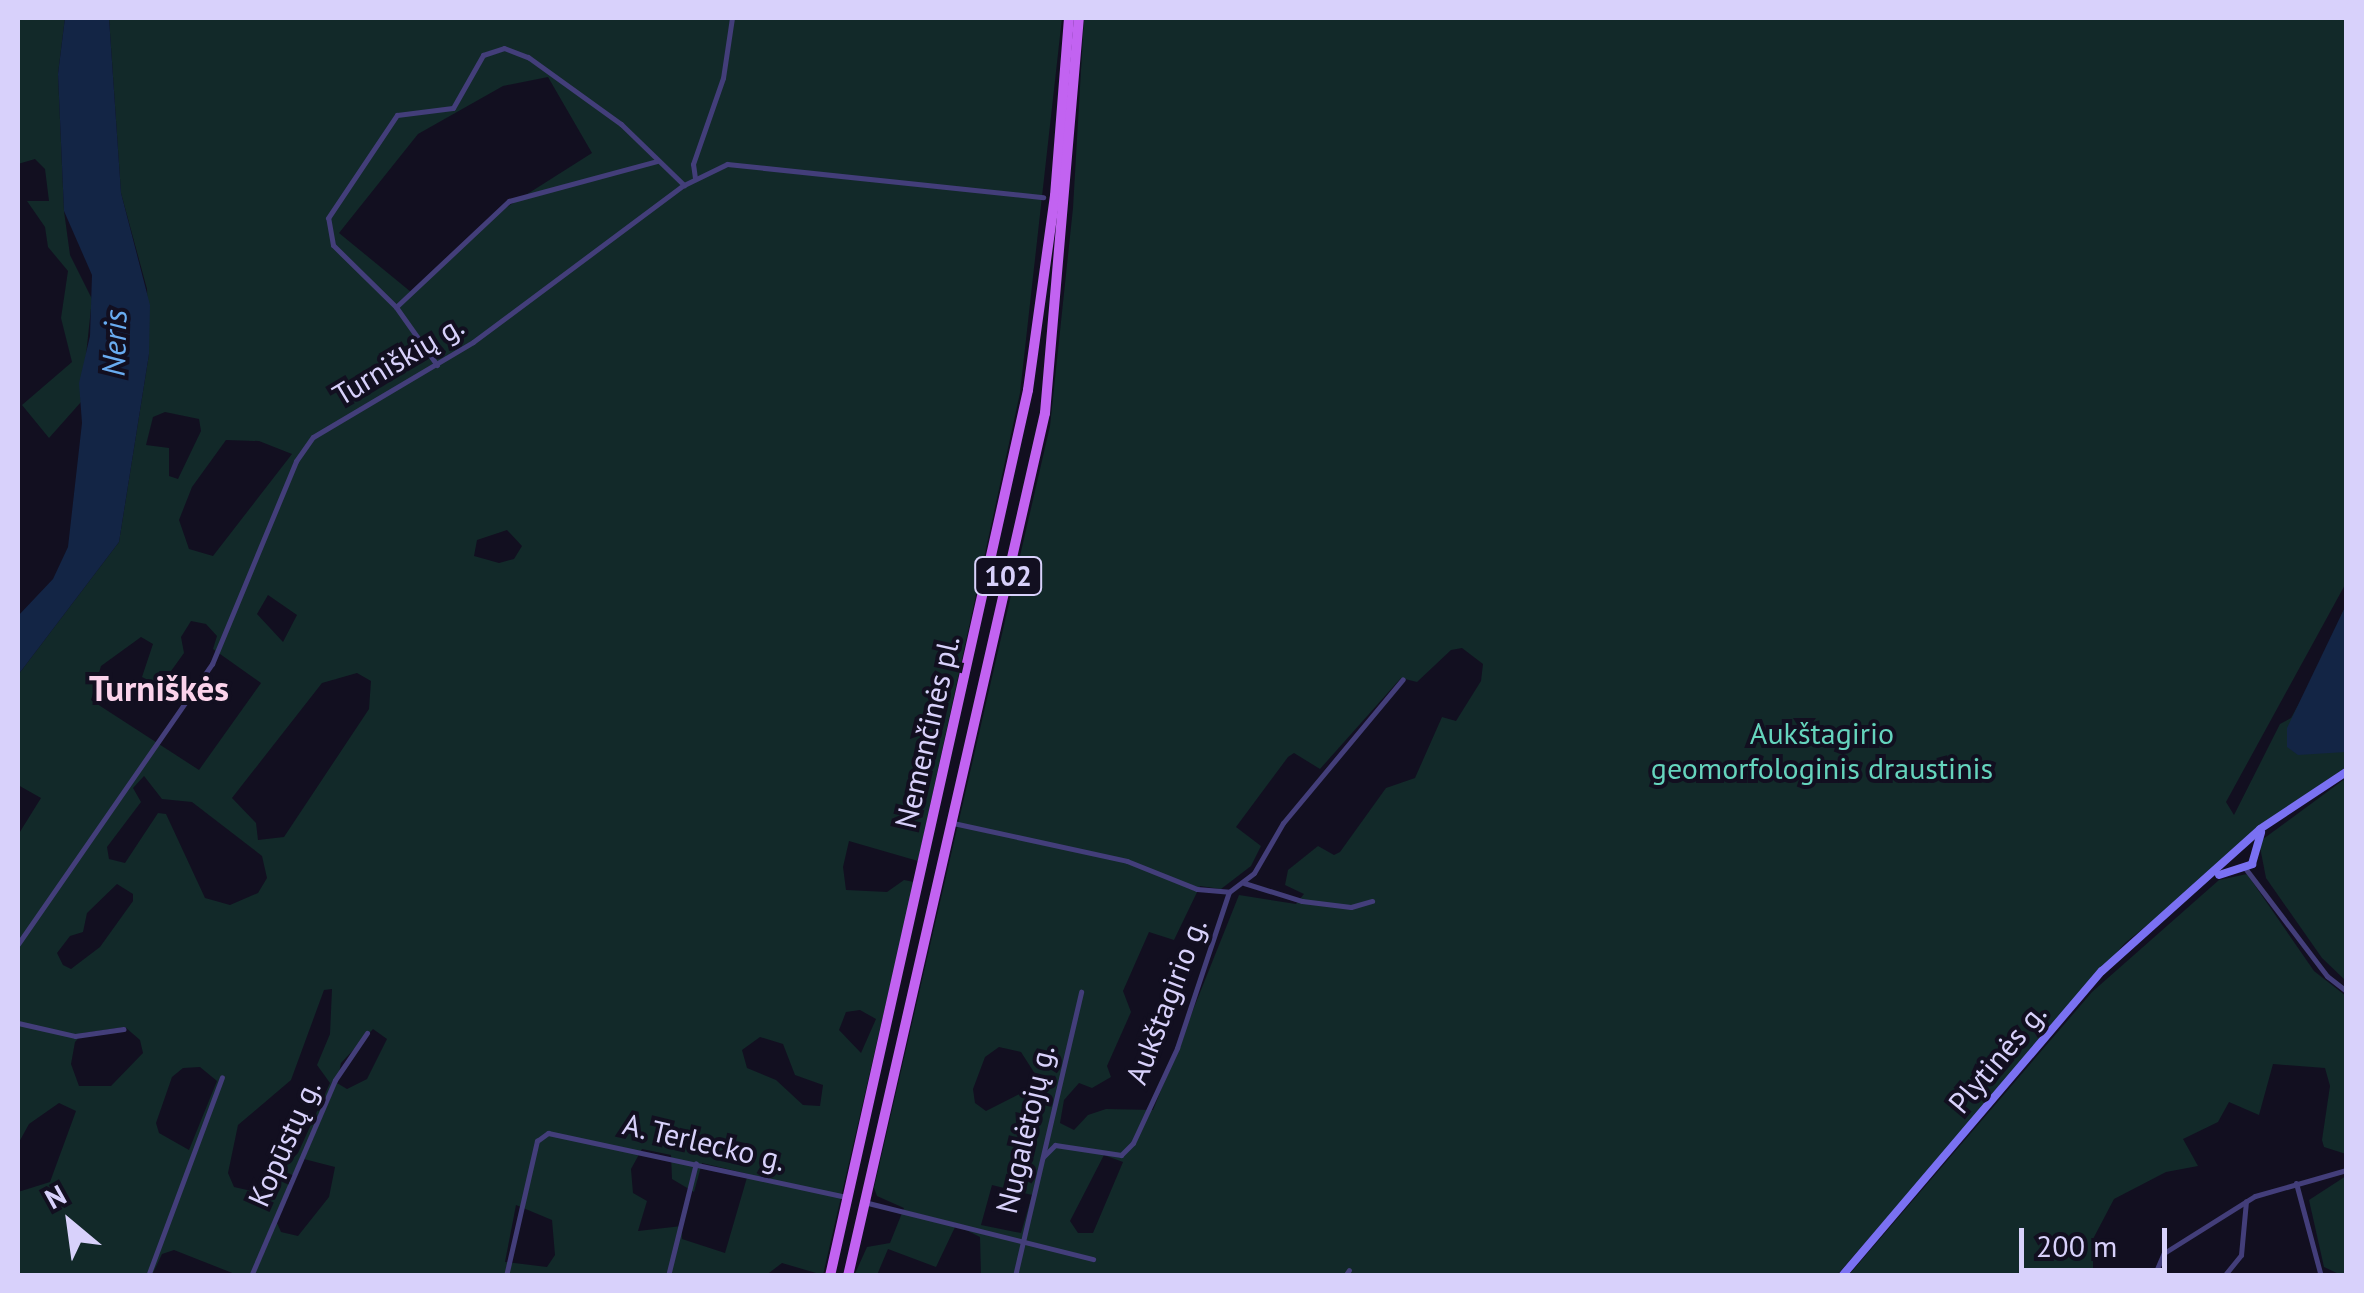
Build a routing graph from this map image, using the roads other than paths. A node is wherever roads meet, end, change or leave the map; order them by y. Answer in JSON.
{"nodes":[{"id":1,"x":732,"y":18,"type":"edge"},
{"id":2,"x":1070,"y":18,"type":"edge"},
{"id":3,"x":1079,"y":18,"type":"edge"},
{"id":4,"x":1068,"y":86,"type":"junction"},
{"id":5,"x":658,"y":161,"type":"junction"},
{"id":6,"x":696,"y":178,"type":"junction"},
{"id":7,"x":1056,"y":184,"type":"junction"},
{"id":8,"x":684,"y":186,"type":"junction"},
{"id":9,"x":1042,"y":197,"type":"junction"},
{"id":10,"x":1053,"y":209,"type":"junction"},
{"id":11,"x":1052,"y":268,"type":"junction"},
{"id":12,"x":396,"y":306,"type":"junction"},
{"id":13,"x":437,"y":365,"type":"junction"},
{"id":14,"x":974,"y":636,"type":"junction"},
{"id":15,"x":994,"y":640,"type":"junction"},
{"id":16,"x":1403,"y":679,"type":"dead end"},
{"id":17,"x":2346,"y":772,"type":"edge"},
{"id":18,"x":953,"y":822,"type":"junction"},
{"id":19,"x":2267,"y":824,"type":"junction"},
{"id":20,"x":2242,"y":849,"type":"junction"},
{"id":21,"x":2254,"y":856,"type":"junction"},
{"id":22,"x":2235,"y":857,"type":"junction"},
{"id":23,"x":2243,"y":867,"type":"junction"},
{"id":24,"x":2260,"y":881,"type":"junction"},
{"id":25,"x":1244,"y":884,"type":"junction"},
{"id":26,"x":2203,"y":886,"type":"junction"},
{"id":27,"x":1229,"y":892,"type":"junction"},
{"id":28,"x":1372,"y":901,"type":"dead end"},
{"id":29,"x":18,"y":944,"type":"edge"},
{"id":30,"x":2346,"y":990,"type":"edge"},
{"id":31,"x":1080,"y":992,"type":"dead end"},
{"id":32,"x":18,"y":1024,"type":"edge"},
{"id":33,"x":124,"y":1028,"type":"dead end"},
{"id":34,"x":368,"y":1034,"type":"dead end"},
{"id":35,"x":222,"y":1077,"type":"dead end"},
{"id":36,"x":1043,"y":1157,"type":"junction"},
{"id":37,"x":696,"y":1163,"type":"junction"},
{"id":38,"x":2346,"y":1170,"type":"edge"},
{"id":39,"x":2296,"y":1183,"type":"junction"},
{"id":40,"x":847,"y":1198,"type":"junction"},
{"id":41,"x":2246,"y":1201,"type":"junction"},
{"id":42,"x":865,"y":1202,"type":"junction"},
{"id":43,"x":1022,"y":1240,"type":"junction"},
{"id":44,"x":1093,"y":1258,"type":"dead end"},
{"id":45,"x":148,"y":1276,"type":"edge"},
{"id":46,"x":251,"y":1276,"type":"edge"},
{"id":47,"x":506,"y":1276,"type":"edge"},
{"id":48,"x":668,"y":1276,"type":"edge"},
{"id":49,"x":830,"y":1276,"type":"edge"},
{"id":50,"x":848,"y":1276,"type":"edge"},
{"id":51,"x":1014,"y":1276,"type":"edge"},
{"id":52,"x":1842,"y":1276,"type":"edge"},
{"id":53,"x":2154,"y":1276,"type":"edge"},
{"id":54,"x":2224,"y":1276,"type":"edge"},
{"id":55,"x":2322,"y":1276,"type":"edge"}],
"edges":[{"from":1,"to":6,"type":"street"},
{"from":2,"to":4,"type":"main road","name":"Nemenčinės pl.","number":"102"},
{"from":3,"to":4,"type":"main road","name":"Nemenčinės pl.","number":"102"},
{"from":4,"to":7,"type":"main road","name":"Nemenčinės pl.","number":"102"},
{"from":4,"to":11,"type":"main road","name":"Nemenčinės pl.","number":"102"},
{"from":5,"to":8,"type":"street"},
{"from":5,"to":12,"type":"street"},
{"from":5,"to":12,"type":"street"},
{"from":6,"to":8,"type":"street","name":"Turniškių g."},
{"from":6,"to":9,"type":"street","name":"Turniškių g."},
{"from":7,"to":9,"type":"main road"},
{"from":7,"to":10,"type":"main road","name":"Nemenčinės pl.","number":"102"},
{"from":8,"to":13,"type":"street","name":"Turniškių g."},
{"from":9,"to":10,"type":"main road"},
{"from":10,"to":11,"type":"main road","name":"Nemenčinės pl.","number":"102"},
{"from":11,"to":14,"type":"main road","name":"Nemenčinės pl.","number":"102"},
{"from":11,"to":15,"type":"main road","name":"Nemenčinės pl.","number":"102"},
{"from":12,"to":13,"type":"street"},
{"from":13,"to":29,"type":"street","name":"Turniškių g."},
{"from":14,"to":15,"type":"main road"},
{"from":14,"to":40,"type":"main road","name":"Nemenčinės pl.","number":"102"},
{"from":15,"to":18,"type":"main road","name":"Nemenčinės pl.","number":"102"},
{"from":16,"to":25,"type":"street","name":"Aukštagirio g."},
{"from":17,"to":19,"type":"main road"},
{"from":18,"to":27,"type":"street","name":"Aukštagirio g."},
{"from":18,"to":42,"type":"main road","name":"Nemenčinės pl.","number":"102"},
{"from":19,"to":20,"type":"main road"},
{"from":19,"to":21,"type":"main road"},
{"from":20,"to":21,"type":"main road"},
{"from":20,"to":22,"type":"main road","name":"Plytinės g."},
{"from":21,"to":23,"type":"main road"},
{"from":21,"to":24,"type":"street"},
{"from":22,"to":23,"type":"main road"},
{"from":22,"to":26,"type":"main road","name":"Plytinės g."},
{"from":23,"to":24,"type":"street"},
{"from":23,"to":26,"type":"main road","name":"Plytinės g."},
{"from":24,"to":30,"type":"street"},
{"from":25,"to":27,"type":"street","name":"Aukštagirio g."},
{"from":25,"to":28,"type":"street"},
{"from":26,"to":52,"type":"main road","name":"Plytinės g."},
{"from":27,"to":36,"type":"street","name":"Aukštagirio g."},
{"from":31,"to":36,"type":"street","name":"Nugalėtojų g."},
{"from":32,"to":33,"type":"street"},
{"from":34,"to":46,"type":"street","name":"Kopūstų g."},
{"from":35,"to":45,"type":"street"},
{"from":36,"to":43,"type":"street","name":"Nugalėtojų g."},
{"from":37,"to":40,"type":"street","name":"A. Terlecko g."},
{"from":37,"to":47,"type":"street","name":"A. Terlecko g."},
{"from":37,"to":48,"type":"street"},
{"from":38,"to":39,"type":"street"},
{"from":39,"to":41,"type":"street"},
{"from":39,"to":55,"type":"street"},
{"from":40,"to":42,"type":"main road"},
{"from":40,"to":49,"type":"main road","name":"Nemenčinės pl.","number":"102"},
{"from":41,"to":53,"type":"street"},
{"from":41,"to":54,"type":"street"},
{"from":42,"to":43,"type":"street"},
{"from":42,"to":50,"type":"main road","name":"Nemenčinės pl.","number":"102"},
{"from":43,"to":44,"type":"street"},
{"from":43,"to":51,"type":"street","name":"Nugalėtojų g."}]}
